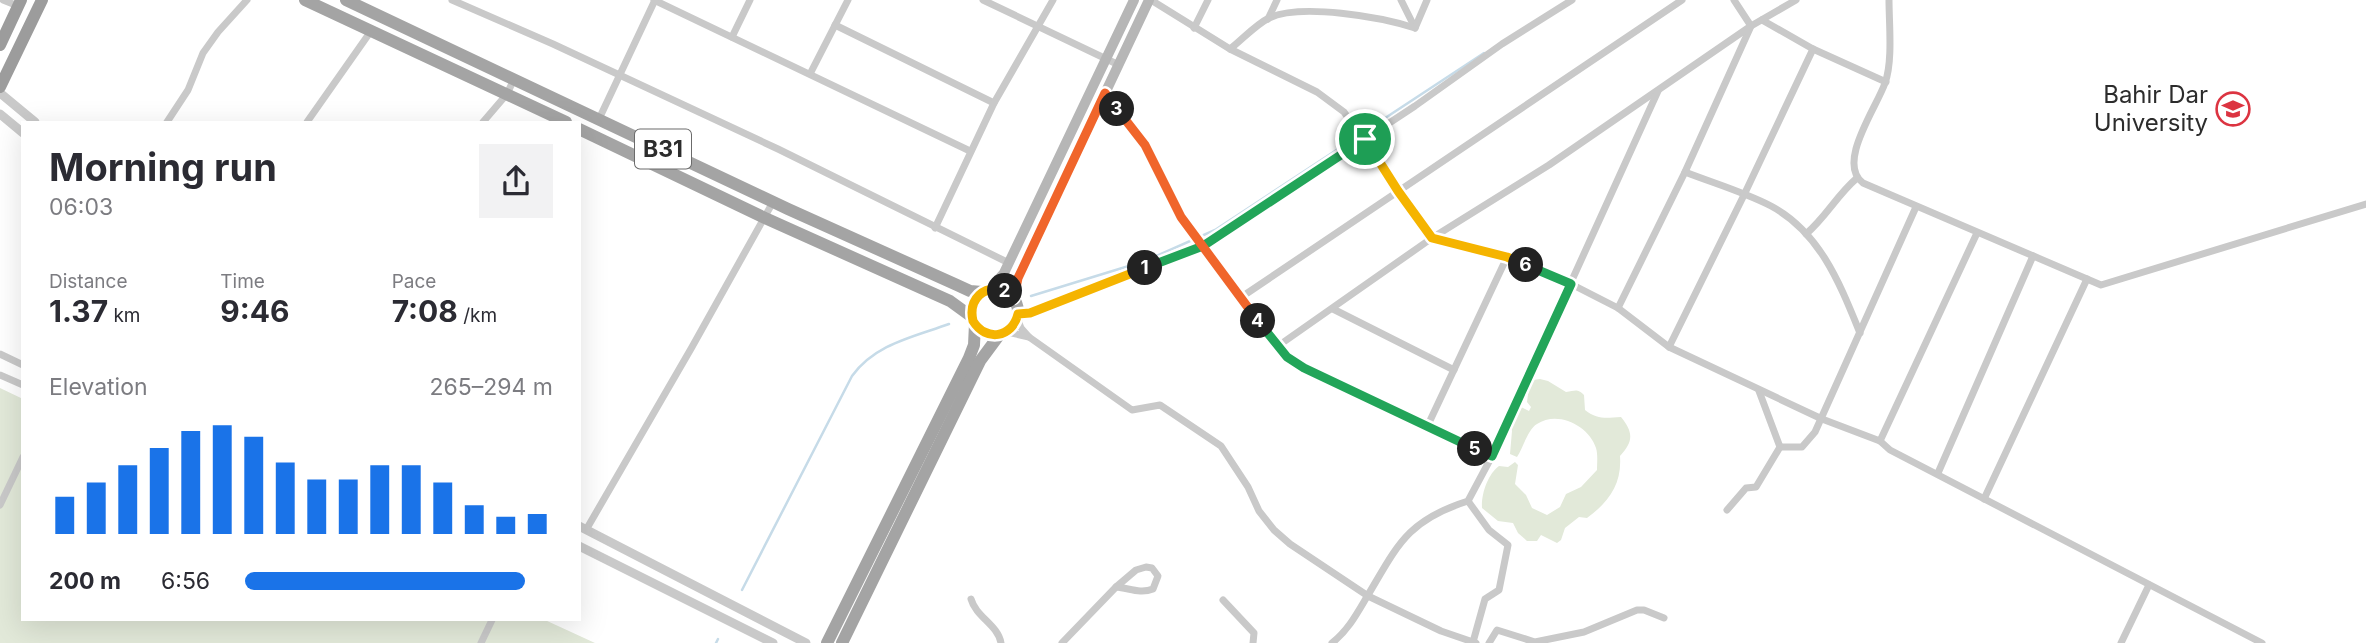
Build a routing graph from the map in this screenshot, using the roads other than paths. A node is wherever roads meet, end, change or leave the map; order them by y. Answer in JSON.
{"nodes":[{"id":1,"x":3,"y":0,"type":"edge"},
{"id":2,"x":42,"y":0,"type":"edge"},
{"id":3,"x":247,"y":0,"type":"edge"},
{"id":4,"x":305,"y":0,"type":"edge"},
{"id":5,"x":346,"y":0,"type":"edge"},
{"id":6,"x":452,"y":0,"type":"edge"},
{"id":7,"x":655,"y":0,"type":"edge"},
{"id":8,"x":750,"y":0,"type":"edge"},
{"id":9,"x":848,"y":0,"type":"edge"},
{"id":10,"x":983,"y":0,"type":"edge"},
{"id":11,"x":1053,"y":0,"type":"edge"},
{"id":12,"x":1133,"y":0,"type":"edge"},
{"id":13,"x":1150,"y":0,"type":"edge"},
{"id":14,"x":1208,"y":0,"type":"edge"},
{"id":15,"x":1277,"y":0,"type":"edge"},
{"id":16,"x":1401,"y":0,"type":"edge"},
{"id":17,"x":1427,"y":0,"type":"edge"},
{"id":18,"x":1573,"y":0,"type":"edge"},
{"id":19,"x":1682,"y":0,"type":"edge"},
{"id":20,"x":1734,"y":0,"type":"edge"},
{"id":21,"x":1796,"y":0,"type":"edge"},
{"id":22,"x":1889,"y":0,"type":"edge"},
{"id":23,"x":20,"y":3,"type":"edge"},
{"id":24,"x":1268,"y":19,"type":"junction"},
{"id":25,"x":1762,"y":20,"type":"junction"},
{"id":26,"x":835,"y":25,"type":"junction"},
{"id":27,"x":1037,"y":26,"type":"junction"},
{"id":28,"x":1751,"y":26,"type":"junction"},
{"id":29,"x":1194,"y":28,"type":"junction"},
{"id":30,"x":1415,"y":28,"type":"junction"},
{"id":31,"x":371,"y":31,"type":"junction"},
{"id":32,"x":421,"y":34,"type":"junction"},
{"id":33,"x":732,"y":37,"type":"junction"},
{"id":34,"x":0,"y":45,"type":"edge"},
{"id":35,"x":1230,"y":49,"type":"junction"},
{"id":36,"x":1813,"y":49,"type":"junction"},
{"id":37,"x":414,"y":51,"type":"junction"},
{"id":38,"x":1105,"y":60,"type":"junction"},
{"id":39,"x":1119,"y":65,"type":"junction"},
{"id":40,"x":810,"y":74,"type":"junction"},
{"id":41,"x":618,"y":76,"type":"junction"},
{"id":42,"x":514,"y":79,"type":"junction"},
{"id":43,"x":1886,"y":82,"type":"junction"},
{"id":44,"x":0,"y":87,"type":"edge"},
{"id":45,"x":1658,"y":91,"type":"junction"},
{"id":46,"x":0,"y":93,"type":"edge"},
{"id":47,"x":1105,"y":93,"type":"junction"},
{"id":48,"x":507,"y":94,"type":"junction"},
{"id":49,"x":994,"y":103,"type":"junction"},
{"id":50,"x":0,"y":114,"type":"edge"},
{"id":51,"x":599,"y":119,"type":"junction"},
{"id":52,"x":34,"y":121,"type":"edge"},
{"id":53,"x":168,"y":121,"type":"edge"},
{"id":54,"x":308,"y":121,"type":"edge"},
{"id":55,"x":484,"y":121,"type":"edge"},
{"id":56,"x":564,"y":121,"type":"edge"},
{"id":57,"x":21,"y":130,"type":"edge"},
{"id":58,"x":581,"y":130,"type":"edge"},
{"id":59,"x":1365,"y":138,"type":"junction"},
{"id":60,"x":970,"y":151,"type":"junction"},
{"id":61,"x":1685,"y":172,"type":"junction"},
{"id":62,"x":1857,"y":178,"type":"junction"},
{"id":63,"x":1398,"y":191,"type":"junction"},
{"id":64,"x":1744,"y":195,"type":"junction"},
{"id":65,"x":773,"y":202,"type":"junction"},
{"id":66,"x":2366,"y":204,"type":"edge"},
{"id":67,"x":1916,"y":207,"type":"junction"},
{"id":68,"x":765,"y":218,"type":"junction"},
{"id":69,"x":935,"y":228,"type":"junction"},
{"id":70,"x":1977,"y":233,"type":"junction"},
{"id":71,"x":1806,"y":234,"type":"junction"},
{"id":72,"x":1432,"y":238,"type":"junction"},
{"id":73,"x":1203,"y":246,"type":"junction"},
{"id":74,"x":2034,"y":256,"type":"junction"},
{"id":75,"x":1507,"y":257,"type":"junction"},
{"id":76,"x":1009,"y":263,"type":"junction"},
{"id":77,"x":2087,"y":279,"type":"junction"},
{"id":78,"x":1571,"y":284,"type":"junction"},
{"id":79,"x":987,"y":290,"type":"junction"},
{"id":80,"x":1014,"y":298,"type":"junction"},
{"id":81,"x":1240,"y":298,"type":"junction"},
{"id":82,"x":1618,"y":308,"type":"junction"},
{"id":83,"x":1333,"y":309,"type":"junction"},
{"id":84,"x":1018,"y":316,"type":"junction"},
{"id":85,"x":973,"y":321,"type":"junction"},
{"id":86,"x":1003,"y":333,"type":"junction"},
{"id":87,"x":1860,"y":333,"type":"junction"},
{"id":88,"x":1029,"y":337,"type":"junction"},
{"id":89,"x":1278,"y":346,"type":"junction"},
{"id":90,"x":1669,"y":347,"type":"junction"},
{"id":91,"x":0,"y":354,"type":"edge"},
{"id":92,"x":21,"y":364,"type":"edge"},
{"id":93,"x":1454,"y":370,"type":"junction"},
{"id":94,"x":0,"y":374,"type":"edge"},
{"id":95,"x":21,"y":384,"type":"edge"},
{"id":96,"x":1758,"y":390,"type":"junction"},
{"id":97,"x":1822,"y":419,"type":"junction"},
{"id":98,"x":1427,"y":427,"type":"junction"},
{"id":99,"x":1880,"y":441,"type":"junction"},
{"id":100,"x":1780,"y":447,"type":"junction"},
{"id":101,"x":1492,"y":456,"type":"junction"},
{"id":102,"x":21,"y":461,"type":"edge"},
{"id":103,"x":1938,"y":473,"type":"junction"},
{"id":104,"x":1984,"y":499,"type":"junction"},
{"id":105,"x":1468,"y":501,"type":"junction"},
{"id":106,"x":0,"y":505,"type":"edge"},
{"id":107,"x":1727,"y":510,"type":"dead end"},
{"id":108,"x":583,"y":528,"type":"edge"},
{"id":109,"x":581,"y":547,"type":"edge"},
{"id":110,"x":2149,"y":584,"type":"junction"},
{"id":111,"x":1116,"y":587,"type":"junction"},
{"id":112,"x":1368,"y":596,"type":"junction"},
{"id":113,"x":971,"y":599,"type":"dead end"},
{"id":114,"x":1223,"y":600,"type":"dead end"},
{"id":115,"x":1664,"y":618,"type":"dead end"},
{"id":116,"x":492,"y":621,"type":"edge"},
{"id":117,"x":1475,"y":642,"type":"edge"},
{"id":118,"x":481,"y":643,"type":"edge"},
{"id":119,"x":773,"y":643,"type":"edge"},
{"id":120,"x":806,"y":643,"type":"edge"},
{"id":121,"x":827,"y":643,"type":"edge"},
{"id":122,"x":842,"y":643,"type":"edge"},
{"id":123,"x":1001,"y":643,"type":"edge"},
{"id":124,"x":1062,"y":643,"type":"edge"},
{"id":125,"x":1253,"y":643,"type":"edge"},
{"id":126,"x":1332,"y":643,"type":"edge"},
{"id":127,"x":1489,"y":643,"type":"edge"},
{"id":128,"x":2121,"y":643,"type":"edge"},
{"id":129,"x":2262,"y":643,"type":"edge"}],
"edges":[{"from":1,"to":23,"type":"street"},
{"from":2,"to":44,"type":"highway"},
{"from":3,"to":53,"type":"street"},
{"from":4,"to":31,"type":"main road"},
{"from":5,"to":32,"type":"main road","number":"B31"},
{"from":6,"to":41,"type":"street"},
{"from":7,"to":33,"type":"street"},
{"from":7,"to":41,"type":"street"},
{"from":8,"to":33,"type":"street"},
{"from":9,"to":26,"type":"street"},
{"from":10,"to":27,"type":"street"},
{"from":11,"to":27,"type":"street"},
{"from":12,"to":38,"type":"main road"},
{"from":13,"to":29,"type":"street"},
{"from":13,"to":39,"type":"main road"},
{"from":14,"to":29,"type":"street"},
{"from":15,"to":24,"type":"street"},
{"from":16,"to":30,"type":"street"},
{"from":17,"to":30,"type":"street"},
{"from":18,"to":59,"type":"street"},
{"from":19,"to":63,"type":"street"},
{"from":20,"to":28,"type":"street"},
{"from":21,"to":25,"type":"street"},
{"from":22,"to":43,"type":"street"},
{"from":23,"to":34,"type":"highway"},
{"from":24,"to":30,"type":"street"},
{"from":24,"to":35,"type":"street"},
{"from":25,"to":28,"type":"street"},
{"from":25,"to":36,"type":"street"},
{"from":26,"to":40,"type":"street"},
{"from":26,"to":49,"type":"street"},
{"from":27,"to":38,"type":"street"},
{"from":27,"to":49,"type":"street"},
{"from":28,"to":45,"type":"street"},
{"from":28,"to":61,"type":"street"},
{"from":29,"to":35,"type":"street"},
{"from":31,"to":37,"type":"main road"},
{"from":31,"to":54,"type":"street"},
{"from":32,"to":37,"type":"main road"},
{"from":32,"to":42,"type":"main road","number":"B31"},
{"from":33,"to":40,"type":"street"},
{"from":35,"to":59,"type":"street"},
{"from":36,"to":43,"type":"street"},
{"from":36,"to":64,"type":"street"},
{"from":37,"to":48,"type":"main road"},
{"from":38,"to":39,"type":"street"},
{"from":38,"to":76,"type":"main road"},
{"from":39,"to":47,"type":"main road"},
{"from":40,"to":60,"type":"street"},
{"from":41,"to":51,"type":"street"},
{"from":41,"to":69,"type":"street"},
{"from":42,"to":48,"type":"street"},
{"from":42,"to":51,"type":"main road","number":"B31"},
{"from":43,"to":62,"type":"street"},
{"from":45,"to":72,"type":"street"},
{"from":45,"to":78,"type":"street"},
{"from":46,"to":52,"type":"street"},
{"from":47,"to":73,"type":"street"},
{"from":47,"to":80,"type":"main road"},
{"from":48,"to":55,"type":"street"},
{"from":48,"to":56,"type":"main road"},
{"from":49,"to":60,"type":"street"},
{"from":50,"to":57,"type":"street"},
{"from":51,"to":65,"type":"main road","number":"B31"},
{"from":58,"to":68,"type":"main road","number":"B31"},
{"from":59,"to":63,"type":"street"},
{"from":59,"to":73,"type":"street"},
{"from":60,"to":69,"type":"street"},
{"from":61,"to":64,"type":"street"},
{"from":61,"to":82,"type":"street"},
{"from":62,"to":67,"type":"street"},
{"from":62,"to":71,"type":"street"},
{"from":63,"to":72,"type":"street"},
{"from":63,"to":81,"type":"street"},
{"from":64,"to":71,"type":"street"},
{"from":64,"to":90,"type":"street"},
{"from":65,"to":68,"type":"street"},
{"from":65,"to":79,"type":"main road","number":"B31"},
{"from":66,"to":77,"type":"street"},
{"from":67,"to":70,"type":"street"},
{"from":67,"to":87,"type":"street"},
{"from":68,"to":85,"type":"main road","number":"B31"},
{"from":68,"to":108,"type":"street"},
{"from":69,"to":76,"type":"street"},
{"from":70,"to":74,"type":"street"},
{"from":70,"to":99,"type":"street"},
{"from":71,"to":87,"type":"street"},
{"from":72,"to":75,"type":"street"},
{"from":72,"to":83,"type":"street"},
{"from":73,"to":81,"type":"street"},
{"from":73,"to":84,"type":"street"},
{"from":74,"to":77,"type":"street"},
{"from":74,"to":103,"type":"street"},
{"from":75,"to":78,"type":"street"},
{"from":75,"to":93,"type":"street"},
{"from":76,"to":79,"type":"main road"},
{"from":77,"to":104,"type":"street"},
{"from":78,"to":82,"type":"street"},
{"from":78,"to":101,"type":"street"},
{"from":79,"to":80,"type":"main road"},
{"from":79,"to":85,"type":"main road"},
{"from":80,"to":84,"type":"main road"},
{"from":81,"to":89,"type":"street"},
{"from":82,"to":90,"type":"street"},
{"from":83,"to":89,"type":"street"},
{"from":83,"to":93,"type":"street"},
{"from":84,"to":86,"type":"main road"},
{"from":84,"to":88,"type":"street"},
{"from":85,"to":86,"type":"main road"},
{"from":85,"to":121,"type":"main road"},
{"from":86,"to":88,"type":"street"},
{"from":86,"to":122,"type":"main road"},
{"from":87,"to":97,"type":"street"},
{"from":88,"to":112,"type":"street"},
{"from":89,"to":98,"type":"street"},
{"from":90,"to":96,"type":"street"},
{"from":91,"to":92,"type":"street"},
{"from":93,"to":98,"type":"street"},
{"from":94,"to":95,"type":"street"},
{"from":96,"to":97,"type":"street"},
{"from":96,"to":100,"type":"street"},
{"from":97,"to":99,"type":"street"},
{"from":97,"to":100,"type":"street"},
{"from":98,"to":101,"type":"street"},
{"from":99,"to":103,"type":"street"},
{"from":100,"to":107,"type":"street"},
{"from":101,"to":105,"type":"street"},
{"from":102,"to":106,"type":"street"},
{"from":103,"to":104,"type":"street"},
{"from":104,"to":110,"type":"street"},
{"from":105,"to":112,"type":"street"},
{"from":105,"to":117,"type":"street"},
{"from":108,"to":120,"type":"street"},
{"from":109,"to":119,"type":"street"},
{"from":110,"to":128,"type":"street"},
{"from":110,"to":129,"type":"street"},
{"from":111,"to":111,"type":"street"},
{"from":111,"to":124,"type":"street"},
{"from":112,"to":117,"type":"street"},
{"from":112,"to":126,"type":"street"},
{"from":113,"to":123,"type":"street"},
{"from":114,"to":125,"type":"street"},
{"from":115,"to":127,"type":"street"},
{"from":116,"to":118,"type":"street"}]}
